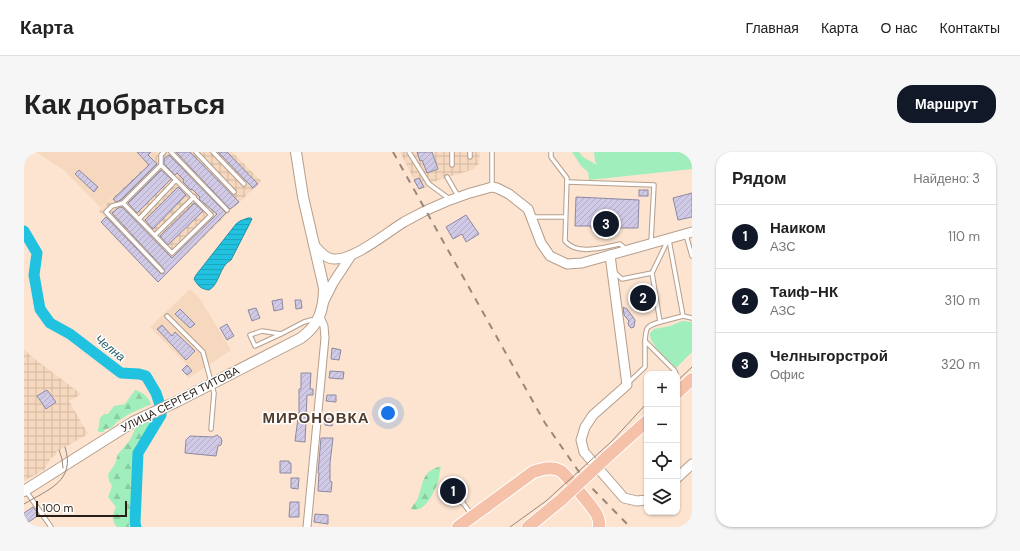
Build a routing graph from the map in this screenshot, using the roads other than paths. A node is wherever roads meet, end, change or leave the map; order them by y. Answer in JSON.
{"nodes":[{"id":1,"x":164,"y":152,"type":"edge"},
{"id":2,"x":171,"y":152,"type":"edge"},
{"id":3,"x":196,"y":152,"type":"edge"},
{"id":4,"x":213,"y":152,"type":"edge"},
{"id":5,"x":296,"y":152,"type":"edge"},
{"id":6,"x":409,"y":152,"type":"edge"},
{"id":7,"x":452,"y":152,"type":"edge"},
{"id":8,"x":470,"y":152,"type":"edge"},
{"id":9,"x":492,"y":152,"type":"edge"},
{"id":10,"x":551,"y":152,"type":"edge"},
{"id":11,"x":470,"y":157,"type":"dead end"},
{"id":12,"x":161,"y":165,"type":"junction"},
{"id":13,"x":452,"y":165,"type":"dead end"},
{"id":14,"x":447,"y":177,"type":"dead end"},
{"id":15,"x":176,"y":180,"type":"junction"},
{"id":16,"x":568,"y":182,"type":"junction"},
{"id":17,"x":244,"y":184,"type":"dead end"},
{"id":18,"x":492,"y":187,"type":"junction"},
{"id":19,"x":234,"y":192,"type":"dead end"},
{"id":20,"x":194,"y":197,"type":"junction"},
{"id":21,"x":455,"y":199,"type":"junction"},
{"id":22,"x":123,"y":203,"type":"junction"},
{"id":23,"x":227,"y":210,"type":"dead end"},
{"id":24,"x":532,"y":217,"type":"junction"},
{"id":25,"x":565,"y":217,"type":"junction"},
{"id":26,"x":139,"y":219,"type":"junction"},
{"id":27,"x":689,"y":233,"type":"edge"},
{"id":28,"x":155,"y":235,"type":"junction"},
{"id":29,"x":669,"y":238,"type":"junction"},
{"id":30,"x":651,"y":243,"type":"junction"},
{"id":31,"x":315,"y":246,"type":"junction"},
{"id":32,"x":691,"y":249,"type":"edge"},
{"id":33,"x":626,"y":250,"type":"junction"},
{"id":34,"x":610,"y":255,"type":"junction"},
{"id":35,"x":692,"y":256,"type":"edge"},
{"id":36,"x":350,"y":257,"type":"junction"},
{"id":37,"x":612,"y":270,"type":"junction"},
{"id":38,"x":162,"y":271,"type":"dead end"},
{"id":39,"x":652,"y":273,"type":"junction"},
{"id":40,"x":324,"y":301,"type":"junction"},
{"id":41,"x":167,"y":316,"type":"dead end"},
{"id":42,"x":684,"y":316,"type":"junction"},
{"id":43,"x":318,"y":318,"type":"junction"},
{"id":44,"x":692,"y":318,"type":"edge"},
{"id":45,"x":660,"y":322,"type":"junction"},
{"id":46,"x":281,"y":334,"type":"junction"},
{"id":47,"x":645,"y":341,"type":"junction"},
{"id":48,"x":675,"y":371,"type":"edge"},
{"id":49,"x":692,"y":379,"type":"edge"},
{"id":50,"x":212,"y":383,"type":"junction"},
{"id":51,"x":627,"y":385,"type":"junction"},
{"id":52,"x":680,"y":390,"type":"edge"},
{"id":53,"x":692,"y":390,"type":"edge"},
{"id":54,"x":680,"y":401,"type":"edge"},
{"id":55,"x":644,"y":424,"type":"edge"},
{"id":56,"x":211,"y":429,"type":"dead end"},
{"id":57,"x":644,"y":433,"type":"edge"},
{"id":58,"x":612,"y":458,"type":"junction"},
{"id":59,"x":692,"y":464,"type":"edge"},
{"id":60,"x":680,"y":475,"type":"edge"},
{"id":61,"x":25,"y":490,"type":"edge"},
{"id":62,"x":644,"y":500,"type":"edge"},
{"id":63,"x":564,"y":502,"type":"junction"},
{"id":64,"x":463,"y":503,"type":"junction"},
{"id":65,"x":472,"y":516,"type":"junction"},
{"id":66,"x":51,"y":527,"type":"edge"},
{"id":67,"x":307,"y":527,"type":"edge"},
{"id":68,"x":458,"y":527,"type":"edge"},
{"id":69,"x":528,"y":527,"type":"edge"},
{"id":70,"x":540,"y":527,"type":"edge"},
{"id":71,"x":599,"y":527,"type":"edge"}],
"edges":[{"from":1,"to":12,"type":"lane"},
{"from":2,"to":23,"type":"lane"},
{"from":3,"to":19,"type":"lane"},
{"from":4,"to":17,"type":"lane"},
{"from":5,"to":31,"type":"main road"},
{"from":6,"to":21,"type":"lane"},
{"from":7,"to":13,"type":"lane"},
{"from":8,"to":11,"type":"lane"},
{"from":9,"to":18,"type":"lane"},
{"from":10,"to":16,"type":"lane"},
{"from":12,"to":15,"type":"lane"},
{"from":12,"to":22,"type":"lane"},
{"from":14,"to":21,"type":"lane"},
{"from":15,"to":20,"type":"lane"},
{"from":15,"to":26,"type":"lane"},
{"from":16,"to":25,"type":"lane"},
{"from":16,"to":30,"type":"lane"},
{"from":18,"to":21,"type":"street"},
{"from":18,"to":24,"type":"street"},
{"from":20,"to":28,"type":"lane"},
{"from":20,"to":28,"type":"lane"},
{"from":21,"to":36,"type":"street"},
{"from":22,"to":26,"type":"lane"},
{"from":22,"to":38,"type":"lane"},
{"from":24,"to":25,"type":"lane"},
{"from":24,"to":34,"type":"street"},
{"from":25,"to":33,"type":"lane"},
{"from":26,"to":28,"type":"lane"},
{"from":27,"to":29,"type":"street"},
{"from":27,"to":32,"type":"lane"},
{"from":29,"to":30,"type":"street"},
{"from":29,"to":39,"type":"lane"},
{"from":29,"to":42,"type":"lane"},
{"from":30,"to":33,"type":"street"},
{"from":31,"to":36,"type":"street"},
{"from":31,"to":40,"type":"main road"},
{"from":32,"to":35,"type":"lane"},
{"from":33,"to":34,"type":"street"},
{"from":34,"to":37,"type":"street"},
{"from":36,"to":40,"type":"street"},
{"from":37,"to":39,"type":"lane"},
{"from":37,"to":51,"type":"street"},
{"from":39,"to":45,"type":"lane"},
{"from":40,"to":43,"type":"main road","name":"УЛИЦА СЕРГЕЯ ТИТОВА"},
{"from":41,"to":50,"type":"lane"},
{"from":42,"to":44,"type":"lane"},
{"from":42,"to":45,"type":"lane"},
{"from":43,"to":46,"type":"lane"},
{"from":43,"to":50,"type":"main road","name":"УЛИЦА СЕРГЕЯ ТИТОВА"},
{"from":43,"to":67,"type":"street"},
{"from":45,"to":47,"type":"lane"},
{"from":46,"to":46,"type":"lane"},
{"from":47,"to":48,"type":"lane"},
{"from":47,"to":51,"type":"lane"},
{"from":49,"to":52,"type":"main road"},
{"from":50,"to":56,"type":"lane"},
{"from":50,"to":61,"type":"main road","name":"УЛИЦА СЕРГЕЯ ТИТОВА"},
{"from":51,"to":62,"type":"street"},
{"from":53,"to":54,"type":"main road"},
{"from":55,"to":58,"type":"main road"},
{"from":57,"to":58,"type":"main road"},
{"from":58,"to":63,"type":"main road","bridge":true},
{"from":59,"to":60,"type":"street"},
{"from":61,"to":66,"type":"lane"},
{"from":63,"to":69,"type":"main road"},
{"from":63,"to":70,"type":"main road"},
{"from":64,"to":64,"type":"lane"},
{"from":64,"to":65,"type":"lane"},
{"from":65,"to":68,"type":"main road"},
{"from":65,"to":71,"type":"main road"}]}
